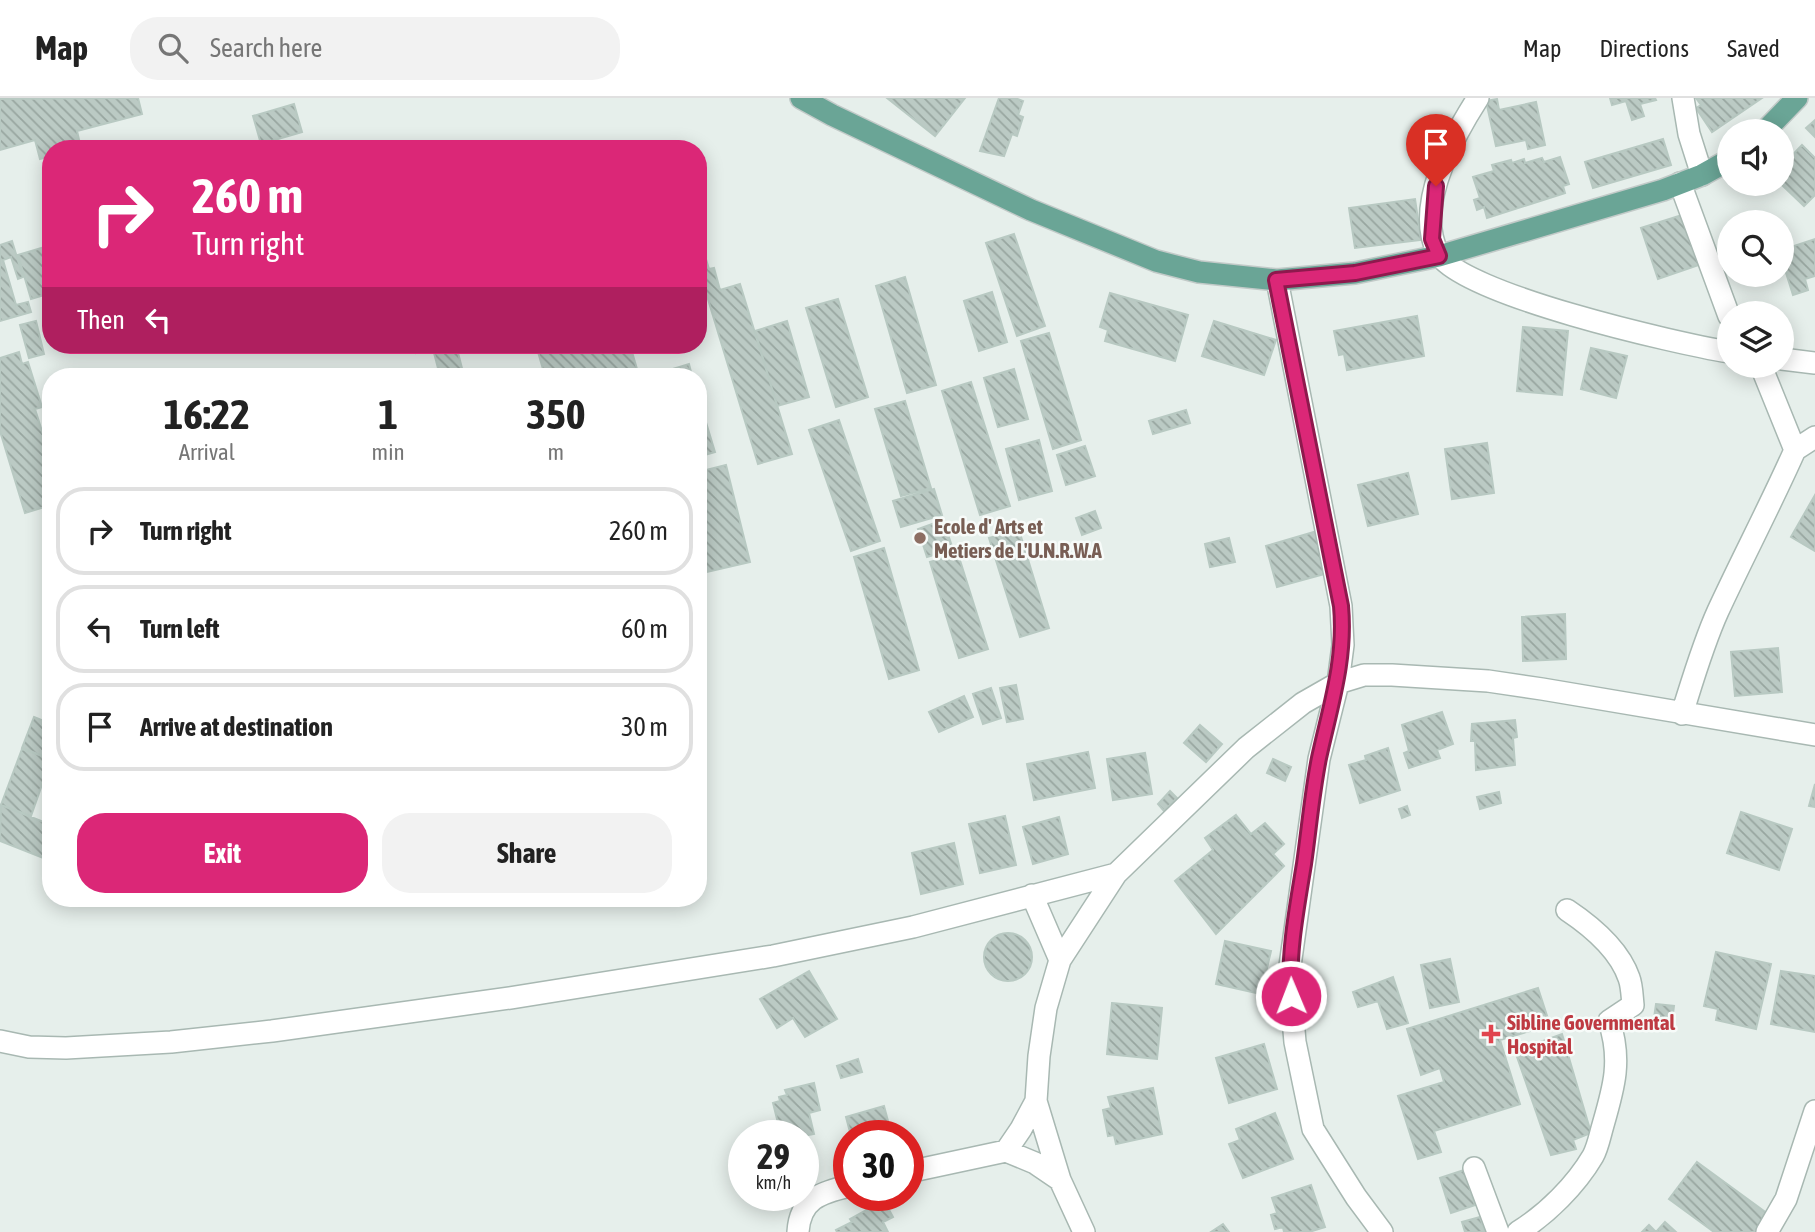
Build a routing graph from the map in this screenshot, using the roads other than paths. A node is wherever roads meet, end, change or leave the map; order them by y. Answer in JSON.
{"nodes":[{"id":1,"x":802,"y":98,"type":"edge"},
{"id":2,"x":1478,"y":98,"type":"edge"},
{"id":3,"x":1683,"y":98,"type":"edge"},
{"id":4,"x":1797,"y":98,"type":"edge"},
{"id":5,"x":1777,"y":119,"type":"edge"},
{"id":6,"x":1717,"y":166,"type":"edge"},
{"id":7,"x":1702,"y":174,"type":"junction"},
{"id":8,"x":1680,"y":183,"type":"junction"},
{"id":9,"x":1439,"y":256,"type":"junction"},
{"id":10,"x":1276,"y":280,"type":"junction"},
{"id":11,"x":1723,"y":301,"type":"edge"},
{"id":12,"x":1717,"y":349,"type":"edge"},
{"id":13,"x":1794,"y":360,"type":"edge"},
{"id":14,"x":1815,"y":363,"type":"edge"},
{"id":15,"x":1766,"y":378,"type":"edge"},
{"id":16,"x":1815,"y":437,"type":"edge"},
{"id":17,"x":1795,"y":450,"type":"junction"},
{"id":18,"x":1338,"y":682,"type":"junction"},
{"id":19,"x":1682,"y":714,"type":"junction"},
{"id":20,"x":1815,"y":735,"type":"edge"},
{"id":21,"x":1116,"y":874,"type":"junction"},
{"id":22,"x":1032,"y":895,"type":"junction"},
{"id":23,"x":1567,"y":910,"type":"dead end"},
{"id":24,"x":1060,"y":960,"type":"junction"},
{"id":25,"x":0,"y":1041,"type":"edge"},
{"id":26,"x":1036,"y":1101,"type":"junction"},
{"id":27,"x":1815,"y":1111,"type":"edge"},
{"id":28,"x":1006,"y":1151,"type":"junction"},
{"id":29,"x":1474,"y":1168,"type":"dead end"},
{"id":30,"x":924,"y":1169,"type":"edge"},
{"id":31,"x":1060,"y":1180,"type":"junction"},
{"id":32,"x":833,"y":1191,"type":"edge"},
{"id":33,"x":798,"y":1232,"type":"edge"},
{"id":34,"x":1084,"y":1232,"type":"edge"},
{"id":35,"x":1382,"y":1232,"type":"edge"},
{"id":36,"x":1498,"y":1232,"type":"edge"},
{"id":37,"x":1518,"y":1232,"type":"edge"},
{"id":38,"x":1767,"y":1232,"type":"edge"}],
"edges":[{"from":1,"to":10,"type":"main road"},
{"from":2,"to":9,"type":"street"},
{"from":3,"to":7,"type":"street"},
{"from":4,"to":5,"type":"main road"},
{"from":6,"to":7,"type":"main road"},
{"from":7,"to":8,"type":"main road"},
{"from":8,"to":9,"type":"main road"},
{"from":8,"to":11,"type":"street"},
{"from":9,"to":10,"type":"main road"},
{"from":9,"to":12,"type":"street"},
{"from":10,"to":18,"type":"street"},
{"from":13,"to":14,"type":"street"},
{"from":15,"to":17,"type":"street"},
{"from":16,"to":17,"type":"street"},
{"from":17,"to":19,"type":"street"},
{"from":18,"to":19,"type":"street"},
{"from":18,"to":21,"type":"street"},
{"from":18,"to":35,"type":"street"},
{"from":19,"to":20,"type":"street"},
{"from":21,"to":22,"type":"street"},
{"from":21,"to":24,"type":"street"},
{"from":22,"to":24,"type":"street"},
{"from":22,"to":25,"type":"street"},
{"from":23,"to":37,"type":"street"},
{"from":24,"to":26,"type":"street"},
{"from":26,"to":28,"type":"street"},
{"from":26,"to":31,"type":"street"},
{"from":27,"to":38,"type":"street"},
{"from":28,"to":30,"type":"street"},
{"from":28,"to":31,"type":"street"},
{"from":29,"to":36,"type":"street"},
{"from":31,"to":34,"type":"street"},
{"from":32,"to":33,"type":"street"}]}
